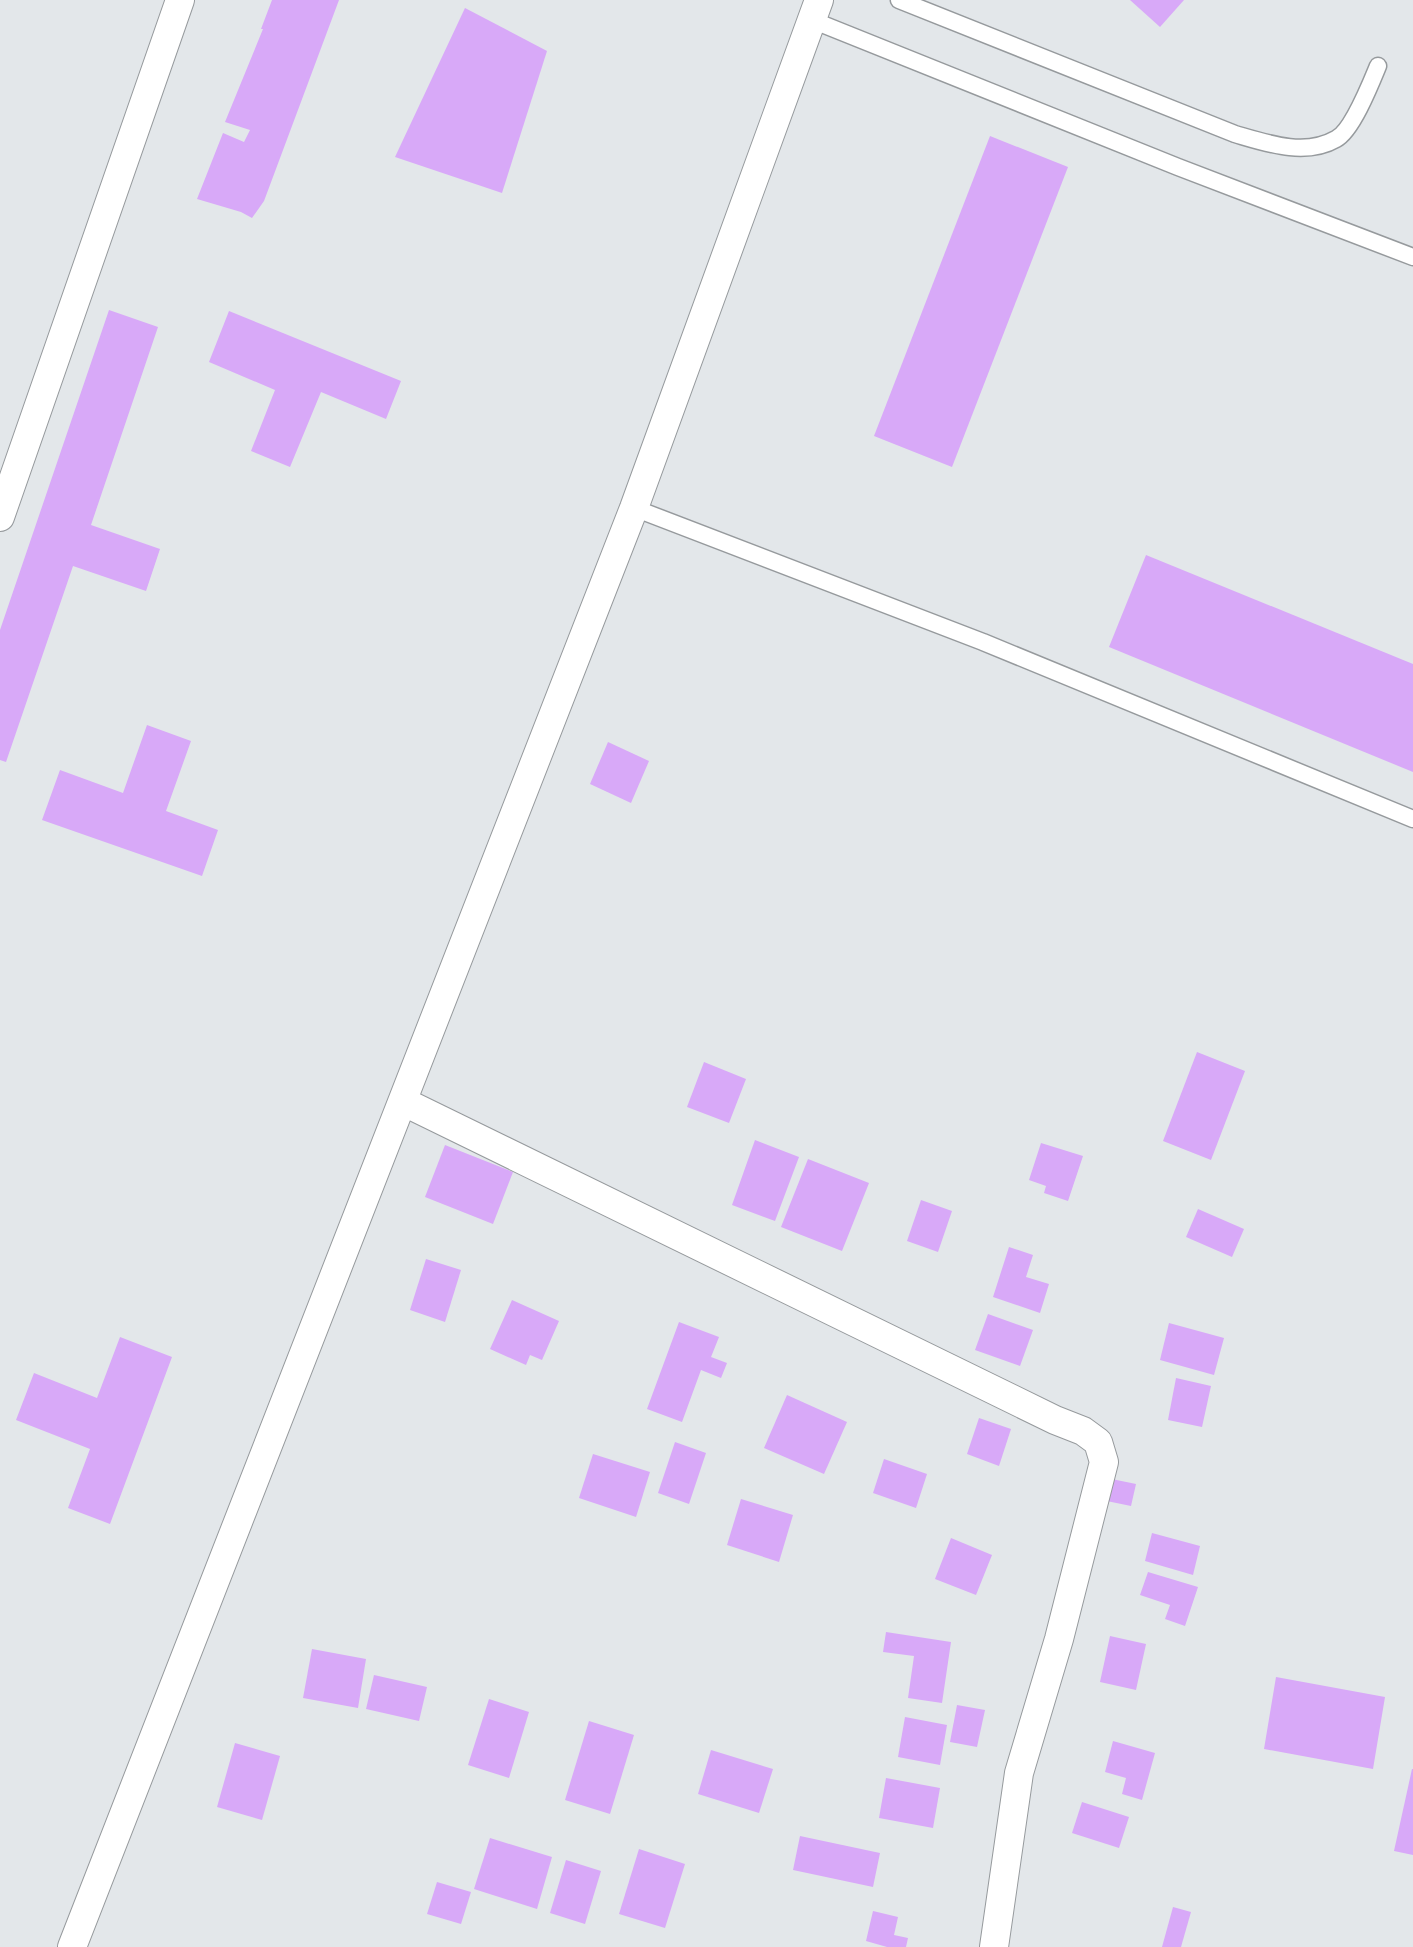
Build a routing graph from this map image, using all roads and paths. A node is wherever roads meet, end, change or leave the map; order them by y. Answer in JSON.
{"nodes":[{"id":1,"x":180,"y":0,"type":"edge"},
{"id":2,"x":899,"y":0,"type":"edge"},
{"id":3,"x":816,"y":10,"type":"edge"},
{"id":4,"x":1378,"y":66,"type":"dead end"},
{"id":5,"x":1413,"y":256,"type":"edge"},
{"id":6,"x":634,"y":508,"type":"junction"},
{"id":7,"x":0,"y":516,"type":"edge"},
{"id":8,"x":1413,"y":819,"type":"edge"},
{"id":9,"x":404,"y":1102,"type":"junction"},
{"id":10,"x":72,"y":1947,"type":"edge"},
{"id":11,"x":994,"y":1947,"type":"edge"}],
"edges":[{"from":1,"to":7,"type":"street"},
{"from":2,"to":4,"type":"lane"},
{"from":3,"to":5,"type":"lane"},
{"from":3,"to":6,"type":"street"},
{"from":6,"to":8,"type":"lane"},
{"from":6,"to":9,"type":"street"},
{"from":9,"to":10,"type":"street"},
{"from":9,"to":11,"type":"street"}]}
